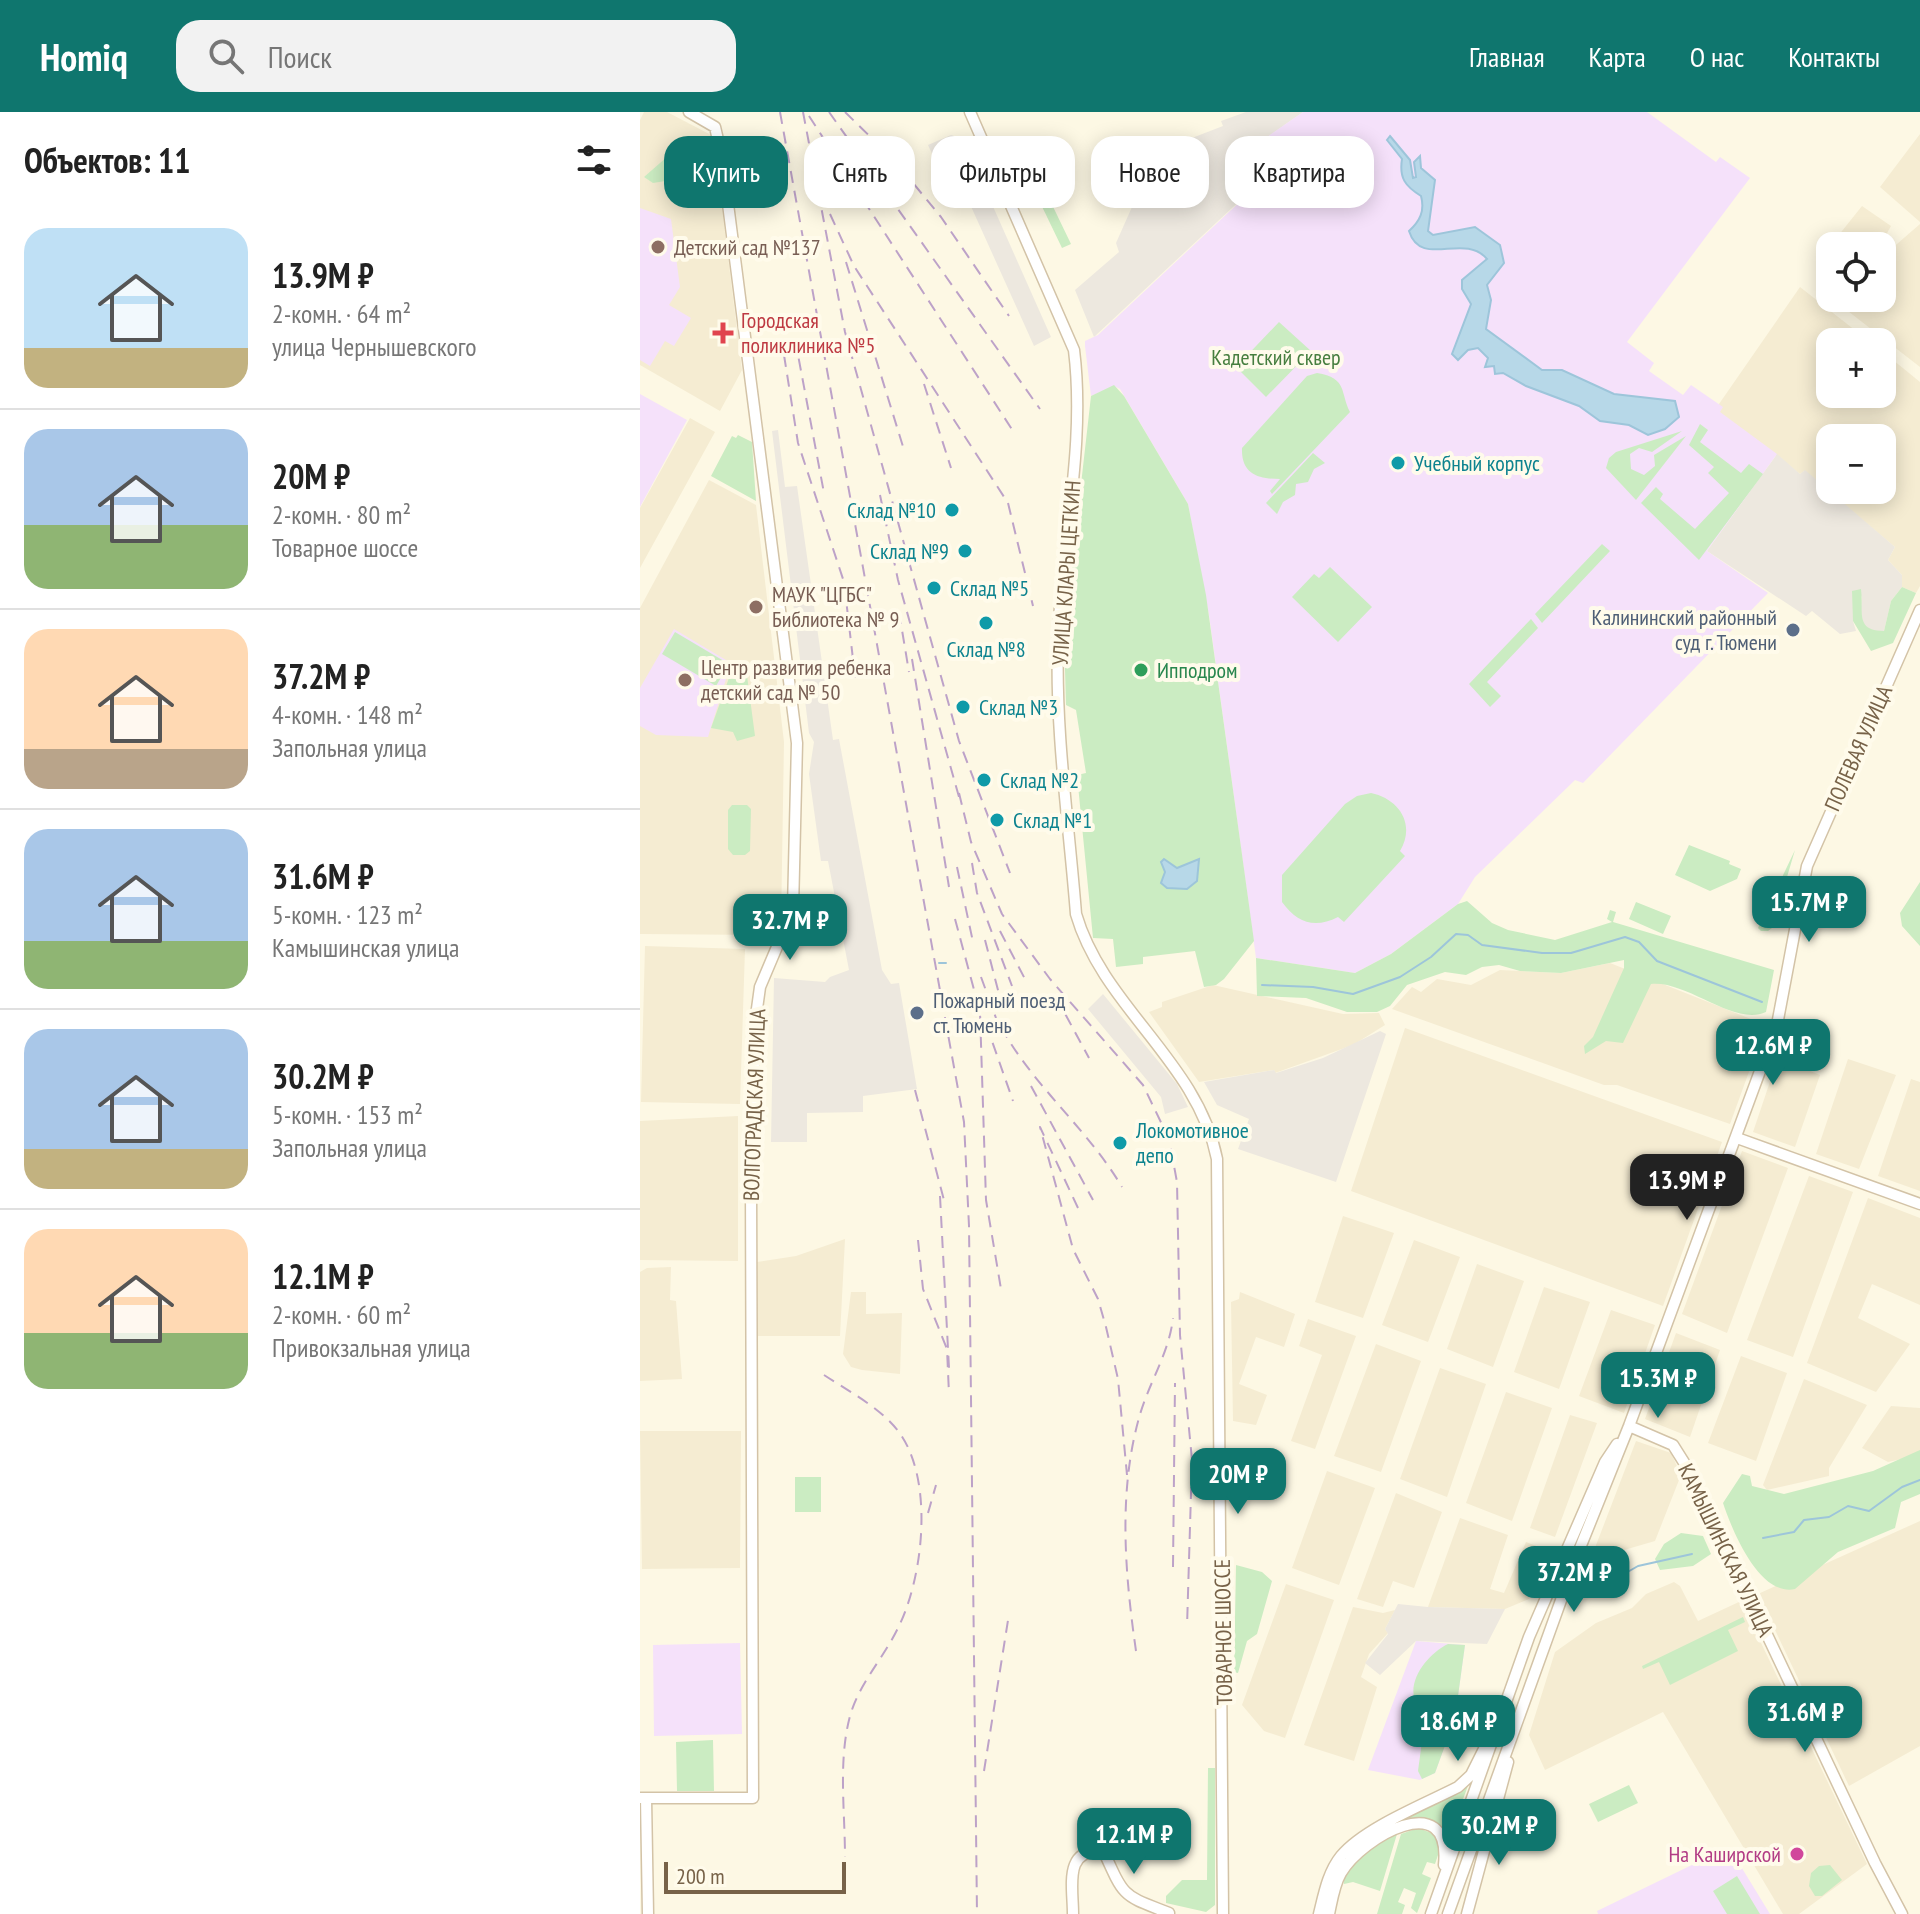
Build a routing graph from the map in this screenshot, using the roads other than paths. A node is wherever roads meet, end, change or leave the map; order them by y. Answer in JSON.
{"nodes":[{"id":1,"x":689,"y":112,"type":"edge"},
{"id":2,"x":970,"y":112,"type":"edge"},
{"id":3,"x":1920,"y":610,"type":"edge"},
{"id":4,"x":1737,"y":1138,"type":"junction"},
{"id":5,"x":1217,"y":1159,"type":"joint"},
{"id":6,"x":1920,"y":1204,"type":"edge"},
{"id":7,"x":1629,"y":1426,"type":"junction"},
{"id":8,"x":1495,"y":1731,"type":"junction"},
{"id":9,"x":1512,"y":1736,"type":"junction"},
{"id":10,"x":643,"y":1798,"type":"edge"},
{"id":11,"x":1443,"y":1879,"type":"junction"},
{"id":12,"x":648,"y":1914,"type":"edge"},
{"id":13,"x":1073,"y":1914,"type":"edge"},
{"id":14,"x":1169,"y":1914,"type":"edge"},
{"id":15,"x":1223,"y":1914,"type":"edge"},
{"id":16,"x":1319,"y":1914,"type":"edge"},
{"id":17,"x":1329,"y":1914,"type":"edge"},
{"id":18,"x":1431,"y":1914,"type":"edge"},
{"id":19,"x":1448,"y":1914,"type":"edge"},
{"id":20,"x":1467,"y":1914,"type":"edge"},
{"id":21,"x":1902,"y":1914,"type":"edge"}],
"edges":[{"from":1,"to":10,"type":"street","name":"ВОЛГОГРАДСКАЯ УЛИЦА"},
{"from":2,"to":5,"type":"street","name":"УЛИЦА КЛАРЫ ЦЕТКИН"},
{"from":3,"to":4,"type":"street","name":"ПОЛЕВАЯ УЛИЦА"},
{"from":4,"to":6,"type":"street"},
{"from":4,"to":7,"type":"street","name":"ПОЛЕВАЯ УЛИЦА"},
{"from":5,"to":15,"type":"street","name":"ТОВАРНОЕ ШОССЕ"},
{"from":7,"to":8,"type":"street"},
{"from":7,"to":9,"type":"street"},
{"from":7,"to":21,"type":"street","name":"КАМЫШИНСКАЯ УЛИЦА"},
{"from":8,"to":11,"type":"street"},
{"from":8,"to":16,"type":"street"},
{"from":9,"to":19,"type":"street"},
{"from":9,"to":20,"type":"street"},
{"from":10,"to":12,"type":"street"},
{"from":11,"to":17,"type":"street"},
{"from":11,"to":18,"type":"street"},
{"from":13,"to":14,"type":"street"}]}
